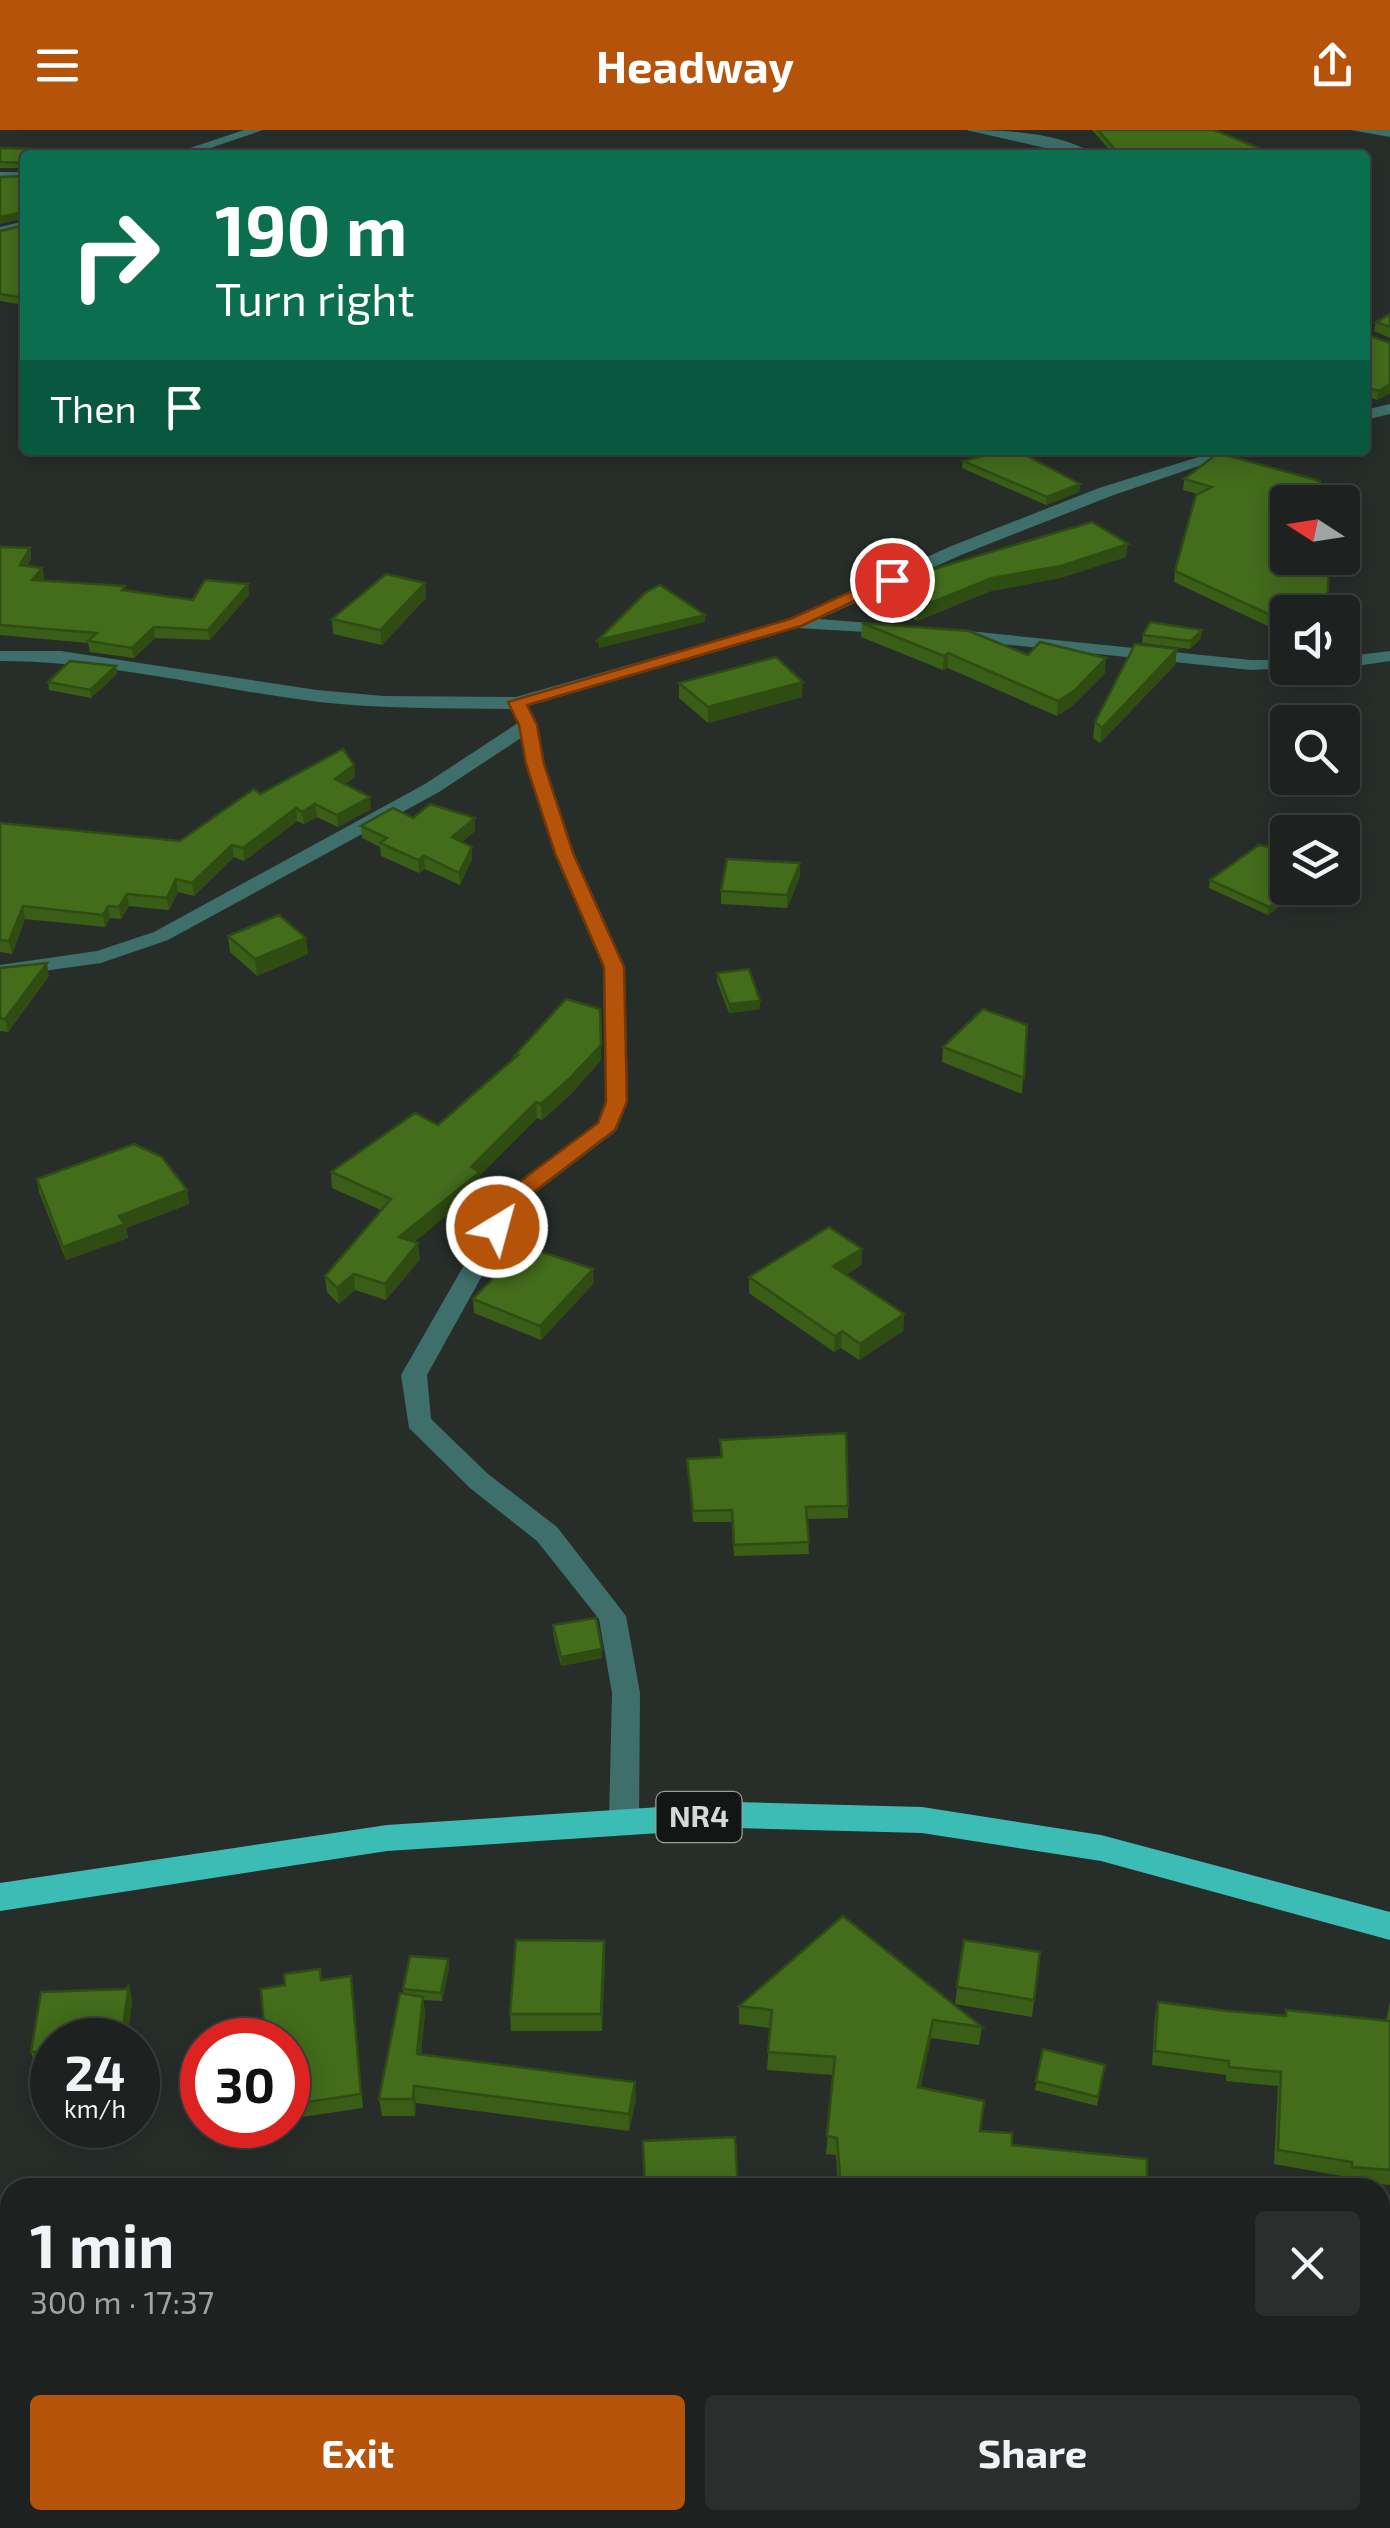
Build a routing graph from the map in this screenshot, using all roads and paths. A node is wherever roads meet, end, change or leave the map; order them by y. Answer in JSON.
{"nodes":[{"id":1,"x":258,"y":130,"type":"edge"},
{"id":2,"x":972,"y":130,"type":"edge"},
{"id":3,"x":1357,"y":130,"type":"edge"},
{"id":4,"x":1390,"y":133,"type":"edge"},
{"id":5,"x":192,"y":150,"type":"edge"},
{"id":6,"x":1076,"y":150,"type":"edge"},
{"id":7,"x":1222,"y":455,"type":"edge"},
{"id":8,"x":796,"y":623,"type":"junction"},
{"id":9,"x":0,"y":656,"type":"edge"},
{"id":10,"x":1390,"y":656,"type":"edge"},
{"id":11,"x":1360,"y":660,"type":"edge"},
{"id":12,"x":1270,"y":665,"type":"edge"},
{"id":13,"x":522,"y":714,"type":"junction"},
{"id":14,"x":0,"y":971,"type":"edge"},
{"id":15,"x":624,"y":1820,"type":"junction"},
{"id":16,"x":0,"y":1897,"type":"edge"},
{"id":17,"x":1390,"y":1926,"type":"edge"}],
"edges":[{"from":1,"to":5,"type":"street"},
{"from":2,"to":6,"type":"street"},
{"from":3,"to":4,"type":"street"},
{"from":7,"to":8,"type":"street"},
{"from":8,"to":12,"type":"street"},
{"from":8,"to":13,"type":"street"},
{"from":9,"to":13,"type":"street"},
{"from":10,"to":11,"type":"street"},
{"from":13,"to":14,"type":"street"},
{"from":13,"to":15,"type":"street"},
{"from":15,"to":16,"type":"highway","number":"NR4"},
{"from":15,"to":17,"type":"highway","number":"NR4"}]}
